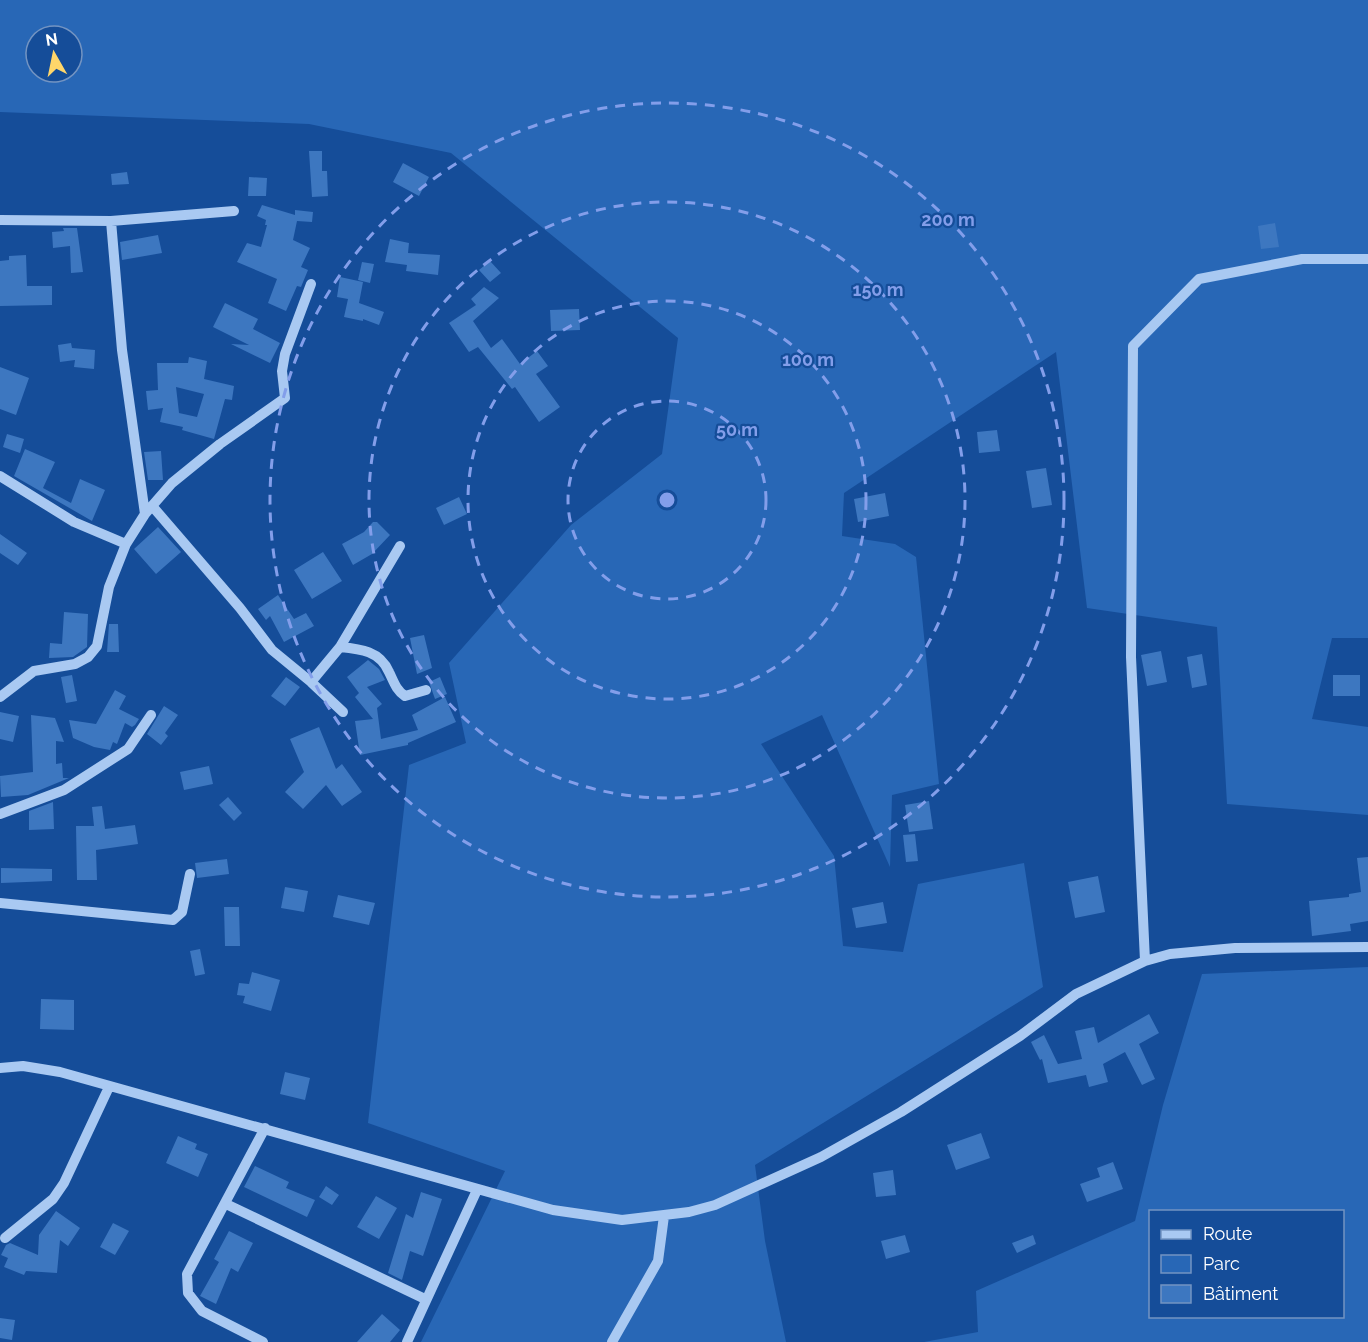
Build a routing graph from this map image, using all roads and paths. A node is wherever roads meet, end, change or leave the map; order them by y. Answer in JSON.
{"nodes":[{"id":1,"x":234,"y":211,"type":"dead end"},
{"id":2,"x":0,"y":220,"type":"edge"},
{"id":3,"x":111,"y":221,"type":"junction"},
{"id":4,"x":1368,"y":259,"type":"edge"},
{"id":5,"x":310,"y":284,"type":"dead end"},
{"id":6,"x":0,"y":476,"type":"edge"},
{"id":7,"x":149,"y":510,"type":"junction"},
{"id":8,"x":126,"y":544,"type":"junction"},
{"id":9,"x":400,"y":546,"type":"dead end"},
{"id":10,"x":340,"y":647,"type":"junction"},
{"id":11,"x":311,"y":682,"type":"junction"},
{"id":12,"x":426,"y":690,"type":"dead end"},
{"id":13,"x":0,"y":697,"type":"edge"},
{"id":14,"x":343,"y":712,"type":"dead end"},
{"id":15,"x":151,"y":715,"type":"dead end"},
{"id":16,"x":0,"y":814,"type":"edge"},
{"id":17,"x":190,"y":874,"type":"dead end"},
{"id":18,"x":0,"y":903,"type":"edge"},
{"id":19,"x":1368,"y":947,"type":"edge"},
{"id":20,"x":1145,"y":961,"type":"junction"},
{"id":21,"x":0,"y":1068,"type":"edge"},
{"id":22,"x":109,"y":1087,"type":"junction"},
{"id":23,"x":265,"y":1128,"type":"junction"},
{"id":24,"x":477,"y":1190,"type":"junction"},
{"id":25,"x":226,"y":1204,"type":"junction"},
{"id":26,"x":664,"y":1216,"type":"junction"},
{"id":27,"x":5,"y":1238,"type":"dead end"},
{"id":28,"x":425,"y":1299,"type":"junction"},
{"id":29,"x":263,"y":1342,"type":"edge"},
{"id":30,"x":407,"y":1342,"type":"edge"},
{"id":31,"x":612,"y":1342,"type":"edge"}],
"edges":[{"from":1,"to":3,"type":"street"},
{"from":2,"to":3,"type":"street"},
{"from":3,"to":7,"type":"street"},
{"from":4,"to":20,"type":"street"},
{"from":5,"to":7,"type":"street"},
{"from":6,"to":8,"type":"street"},
{"from":7,"to":8,"type":"street"},
{"from":7,"to":11,"type":"street"},
{"from":8,"to":13,"type":"street"},
{"from":9,"to":10,"type":"street"},
{"from":10,"to":11,"type":"street"},
{"from":10,"to":12,"type":"street"},
{"from":11,"to":14,"type":"street"},
{"from":15,"to":16,"type":"street"},
{"from":17,"to":18,"type":"street"},
{"from":19,"to":20,"type":"street"},
{"from":20,"to":26,"type":"street"},
{"from":21,"to":22,"type":"street"},
{"from":22,"to":23,"type":"street"},
{"from":22,"to":27,"type":"street"},
{"from":23,"to":24,"type":"street"},
{"from":23,"to":25,"type":"street"},
{"from":24,"to":26,"type":"street"},
{"from":24,"to":28,"type":"street"},
{"from":25,"to":28,"type":"street"},
{"from":25,"to":29,"type":"street"},
{"from":26,"to":31,"type":"street"},
{"from":28,"to":30,"type":"street"}]}
